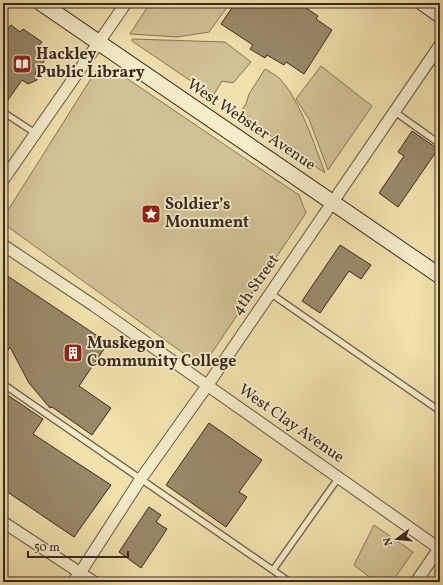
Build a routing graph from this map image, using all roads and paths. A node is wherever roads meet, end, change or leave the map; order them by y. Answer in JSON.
{"nodes":[{"id":1,"x":41,"y":3,"type":"edge"},
{"id":2,"x":126,"y":3,"type":"edge"},
{"id":3,"x":423,"y":3,"type":"edge"},
{"id":4,"x":440,"y":15,"type":"edge"},
{"id":5,"x":100,"y":42,"type":"junction"},
{"id":6,"x":440,"y":45,"type":"edge"},
{"id":7,"x":3,"y":112,"type":"edge"},
{"id":8,"x":395,"y":112,"type":"junction"},
{"id":9,"x":35,"y":133,"type":"junction"},
{"id":10,"x":440,"y":144,"type":"edge"},
{"id":11,"x":3,"y":180,"type":"edge"},
{"id":12,"x":333,"y":203,"type":"junction"},
{"id":13,"x":3,"y":245,"type":"edge"},
{"id":14,"x":440,"y":276,"type":"edge"},
{"id":15,"x":270,"y":293,"type":"junction"},
{"id":16,"x":3,"y":384,"type":"edge"},
{"id":17,"x":207,"y":386,"type":"junction"},
{"id":18,"x":440,"y":411,"type":"edge"},
{"id":19,"x":340,"y":477,"type":"junction"},
{"id":20,"x":140,"y":480,"type":"junction"},
{"id":21,"x":3,"y":522,"type":"edge"},
{"id":22,"x":440,"y":548,"type":"edge"},
{"id":23,"x":273,"y":570,"type":"junction"},
{"id":24,"x":80,"y":573,"type":"junction"},
{"id":25,"x":73,"y":582,"type":"edge"},
{"id":26,"x":94,"y":582,"type":"edge"},
{"id":27,"x":290,"y":582,"type":"edge"},
{"id":28,"x":416,"y":582,"type":"edge"}],
"edges":[{"from":1,"to":5,"type":"main road","name":"West Webster Avenue"},
{"from":2,"to":5,"type":"street"},
{"from":3,"to":4,"type":"main road"},
{"from":5,"to":9,"type":"street"},
{"from":5,"to":12,"type":"main road","name":"West Webster Avenue"},
{"from":6,"to":8,"type":"street","name":"4th Street"},
{"from":7,"to":9,"type":"lane"},
{"from":8,"to":10,"type":"lane"},
{"from":8,"to":12,"type":"street","name":"4th Street"},
{"from":9,"to":11,"type":"street"},
{"from":12,"to":14,"type":"main road","name":"West Webster Avenue"},
{"from":12,"to":15,"type":"street","name":"4th Street"},
{"from":13,"to":17,"type":"street","name":"West Clay Avenue"},
{"from":15,"to":17,"type":"street","name":"4th Street"},
{"from":15,"to":18,"type":"lane"},
{"from":16,"to":20,"type":"lane"},
{"from":17,"to":19,"type":"street","name":"West Clay Avenue"},
{"from":17,"to":20,"type":"street","name":"4th Street"},
{"from":19,"to":22,"type":"street","name":"West Clay Avenue"},
{"from":19,"to":23,"type":"lane"},
{"from":20,"to":23,"type":"lane"},
{"from":20,"to":24,"type":"street","name":"4th Street"},
{"from":21,"to":24,"type":"street"},
{"from":22,"to":28,"type":"street"},
{"from":23,"to":27,"type":"lane"},
{"from":24,"to":25,"type":"street","name":"4th Street"},
{"from":24,"to":26,"type":"street"}]}
